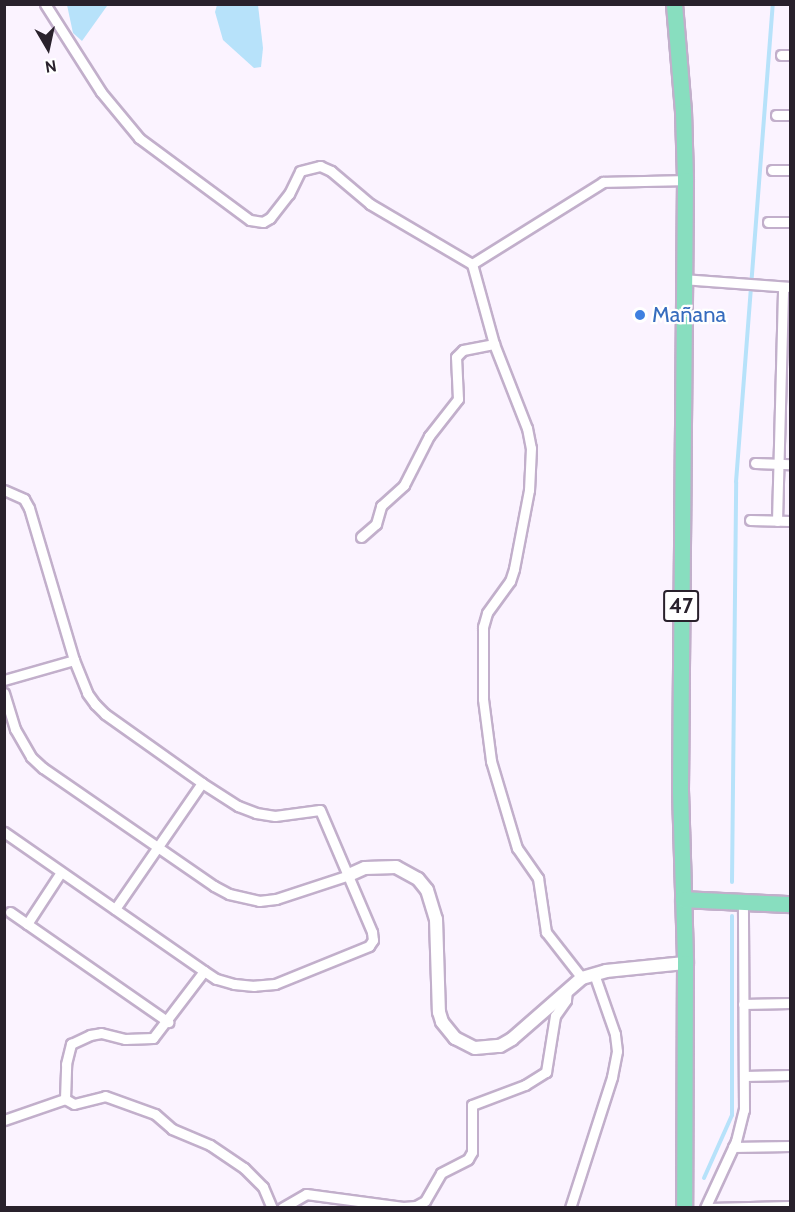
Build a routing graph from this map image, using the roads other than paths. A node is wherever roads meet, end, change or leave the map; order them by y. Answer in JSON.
{"nodes":[{"id":1,"x":45,"y":4,"type":"edge"},
{"id":2,"x":674,"y":4,"type":"edge"},
{"id":3,"x":776,"y":115,"type":"dead end"},
{"id":4,"x":790,"y":115,"type":"edge"},
{"id":5,"x":772,"y":170,"type":"dead end"},
{"id":6,"x":790,"y":170,"type":"edge"},
{"id":7,"x":685,"y":180,"type":"junction"},
{"id":8,"x":768,"y":222,"type":"dead end"},
{"id":9,"x":790,"y":222,"type":"edge"},
{"id":10,"x":472,"y":264,"type":"junction"},
{"id":11,"x":683,"y":279,"type":"junction"},
{"id":12,"x":787,"y":287,"type":"edge"},
{"id":13,"x":494,"y":344,"type":"junction"},
{"id":14,"x":786,"y":379,"type":"edge"},
{"id":15,"x":755,"y":463,"type":"dead end"},
{"id":16,"x":778,"y":464,"type":"junction"},
{"id":17,"x":790,"y":464,"type":"edge"},
{"id":18,"x":4,"y":490,"type":"edge"},
{"id":19,"x":750,"y":520,"type":"dead end"},
{"id":20,"x":777,"y":521,"type":"junction"},
{"id":21,"x":790,"y":522,"type":"edge"},
{"id":22,"x":361,"y":537,"type":"dead end"},
{"id":23,"x":74,"y":660,"type":"junction"},
{"id":24,"x":4,"y":680,"type":"edge"},
{"id":25,"x":4,"y":693,"type":"edge"},
{"id":26,"x":202,"y":783,"type":"junction"},
{"id":27,"x":4,"y":832,"type":"edge"},
{"id":28,"x":157,"y":848,"type":"junction"},
{"id":29,"x":62,"y":872,"type":"junction"},
{"id":30,"x":349,"y":875,"type":"junction"},
{"id":31,"x":682,"y":899,"type":"junction"},
{"id":32,"x":743,"y":901,"type":"junction"},
{"id":33,"x":790,"y":904,"type":"edge"},
{"id":34,"x":115,"y":909,"type":"junction"},
{"id":35,"x":10,"y":912,"type":"dead end"},
{"id":36,"x":27,"y":924,"type":"junction"},
{"id":37,"x":685,"y":963,"type":"junction"},
{"id":38,"x":204,"y":971,"type":"junction"},
{"id":39,"x":594,"y":974,"type":"junction"},
{"id":40,"x":582,"y":978,"type":"junction"},
{"id":41,"x":567,"y":988,"type":"junction"},
{"id":42,"x":790,"y":1003,"type":"edge"},
{"id":43,"x":743,"y":1004,"type":"junction"},
{"id":44,"x":168,"y":1022,"type":"junction"},
{"id":45,"x":790,"y":1075,"type":"edge"},
{"id":46,"x":744,"y":1076,"type":"junction"},
{"id":47,"x":65,"y":1099,"type":"junction"},
{"id":48,"x":4,"y":1120,"type":"edge"},
{"id":49,"x":790,"y":1146,"type":"edge"},
{"id":50,"x":733,"y":1147,"type":"junction"},
{"id":51,"x":790,"y":1206,"type":"edge"},
{"id":52,"x":272,"y":1208,"type":"edge"},
{"id":53,"x":282,"y":1208,"type":"edge"},
{"id":54,"x":570,"y":1208,"type":"edge"},
{"id":55,"x":684,"y":1208,"type":"edge"},
{"id":56,"x":707,"y":1208,"type":"edge"}],
"edges":[{"from":1,"to":10,"type":"street"},
{"from":2,"to":7,"type":"main road","number":"47"},
{"from":3,"to":4,"type":"street"},
{"from":5,"to":6,"type":"street"},
{"from":7,"to":10,"type":"street"},
{"from":7,"to":11,"type":"main road","number":"47"},
{"from":8,"to":9,"type":"street"},
{"from":10,"to":13,"type":"street"},
{"from":11,"to":12,"type":"street"},
{"from":11,"to":31,"type":"main road","number":"47"},
{"from":12,"to":14,"type":"street"},
{"from":13,"to":22,"type":"street"},
{"from":13,"to":40,"type":"street"},
{"from":14,"to":16,"type":"street"},
{"from":15,"to":16,"type":"street"},
{"from":16,"to":17,"type":"street"},
{"from":16,"to":20,"type":"street"},
{"from":18,"to":23,"type":"street"},
{"from":19,"to":20,"type":"street"},
{"from":20,"to":21,"type":"street"},
{"from":23,"to":24,"type":"street"},
{"from":23,"to":26,"type":"street"},
{"from":25,"to":28,"type":"street"},
{"from":26,"to":28,"type":"street"},
{"from":26,"to":30,"type":"street"},
{"from":27,"to":29,"type":"street"},
{"from":28,"to":30,"type":"street"},
{"from":28,"to":34,"type":"street"},
{"from":29,"to":34,"type":"street"},
{"from":29,"to":36,"type":"street"},
{"from":30,"to":38,"type":"street"},
{"from":30,"to":41,"type":"street"},
{"from":31,"to":32,"type":"main road"},
{"from":31,"to":37,"type":"main road","number":"47"},
{"from":32,"to":33,"type":"main road"},
{"from":32,"to":43,"type":"street"},
{"from":34,"to":38,"type":"street"},
{"from":35,"to":36,"type":"street"},
{"from":36,"to":44,"type":"street"},
{"from":37,"to":39,"type":"street"},
{"from":37,"to":55,"type":"main road","number":"47"},
{"from":38,"to":44,"type":"street"},
{"from":39,"to":40,"type":"street"},
{"from":39,"to":54,"type":"street"},
{"from":40,"to":41,"type":"street"},
{"from":41,"to":53,"type":"street"},
{"from":42,"to":43,"type":"street"},
{"from":43,"to":46,"type":"street"},
{"from":44,"to":47,"type":"street"},
{"from":45,"to":46,"type":"street"},
{"from":46,"to":50,"type":"street"},
{"from":47,"to":48,"type":"street"},
{"from":47,"to":52,"type":"street"},
{"from":49,"to":50,"type":"street"},
{"from":50,"to":56,"type":"street"},
{"from":51,"to":56,"type":"street"}]}
